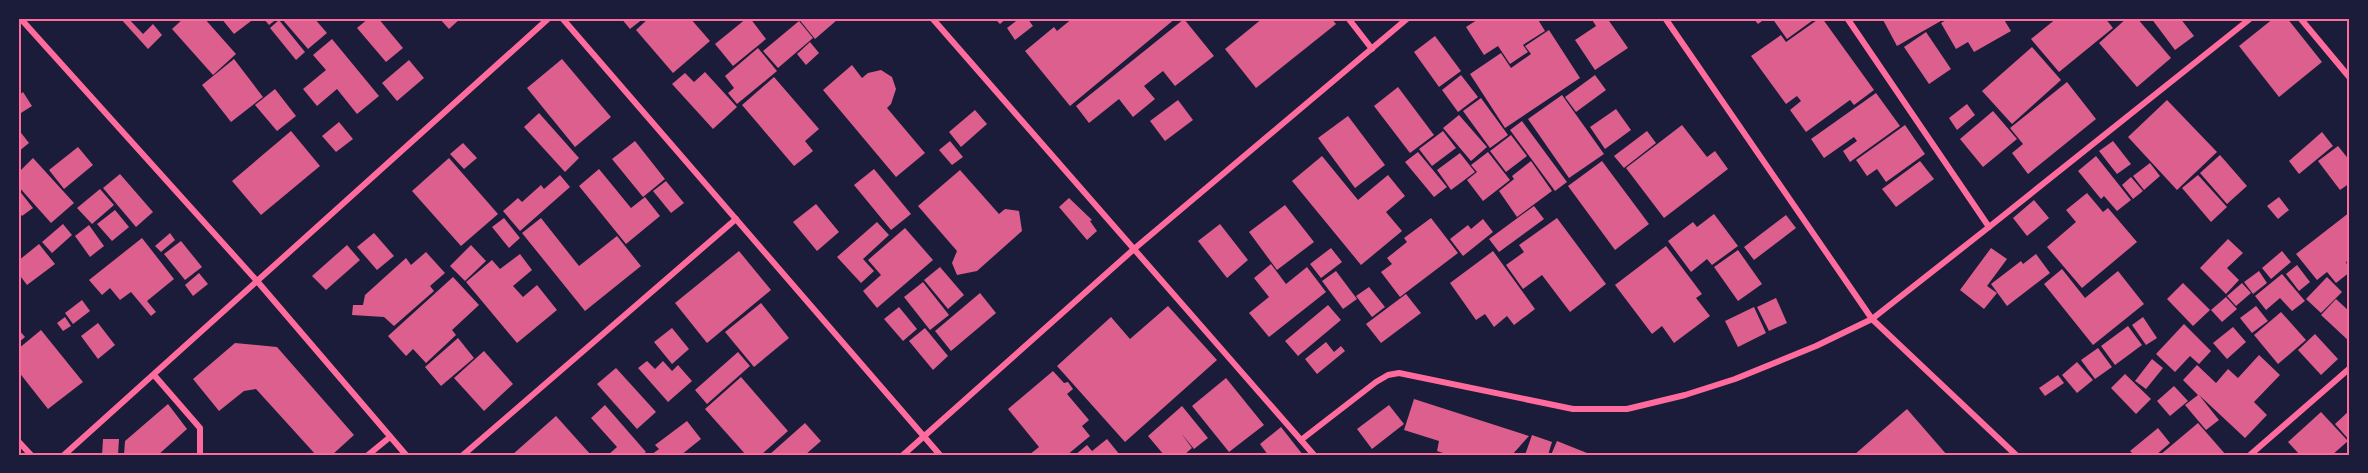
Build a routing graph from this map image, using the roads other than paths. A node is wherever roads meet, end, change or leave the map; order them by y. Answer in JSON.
{"nodes":[{"id":1,"x":20,"y":18,"type":"edge"},
{"id":2,"x":549,"y":18,"type":"edge"},
{"id":3,"x":561,"y":18,"type":"edge"},
{"id":4,"x":932,"y":18,"type":"edge"},
{"id":5,"x":1348,"y":18,"type":"edge"},
{"id":6,"x":1408,"y":18,"type":"edge"},
{"id":7,"x":1665,"y":18,"type":"edge"},
{"id":8,"x":1847,"y":18,"type":"edge"},
{"id":9,"x":2251,"y":18,"type":"edge"},
{"id":10,"x":2300,"y":18,"type":"edge"},
{"id":11,"x":1372,"y":49,"type":"junction"},
{"id":12,"x":2350,"y":78,"type":"edge"},
{"id":13,"x":736,"y":219,"type":"junction"},
{"id":14,"x":1989,"y":227,"type":"junction"},
{"id":15,"x":1134,"y":249,"type":"junction"},
{"id":16,"x":257,"y":281,"type":"junction"},
{"id":17,"x":1872,"y":319,"type":"junction"},
{"id":18,"x":2350,"y":368,"type":"edge"},
{"id":19,"x":154,"y":375,"type":"junction"},
{"id":20,"x":390,"y":436,"type":"junction"},
{"id":21,"x":924,"y":437,"type":"junction"},
{"id":22,"x":1301,"y":440,"type":"junction"},
{"id":23,"x":18,"y":441,"type":"edge"},
{"id":24,"x":31,"y":455,"type":"edge"},
{"id":25,"x":64,"y":455,"type":"edge"},
{"id":26,"x":200,"y":455,"type":"edge"},
{"id":27,"x":368,"y":455,"type":"edge"},
{"id":28,"x":406,"y":455,"type":"edge"},
{"id":29,"x":463,"y":455,"type":"edge"},
{"id":30,"x":903,"y":455,"type":"edge"},
{"id":31,"x":940,"y":455,"type":"edge"},
{"id":32,"x":1314,"y":455,"type":"edge"},
{"id":33,"x":2016,"y":455,"type":"edge"},
{"id":34,"x":2250,"y":455,"type":"edge"}],
"edges":[{"from":1,"to":16,"type":"street"},
{"from":2,"to":16,"type":"street"},
{"from":3,"to":13,"type":"street"},
{"from":4,"to":15,"type":"street"},
{"from":5,"to":11,"type":"street"},
{"from":6,"to":11,"type":"street"},
{"from":7,"to":17,"type":"street"},
{"from":8,"to":14,"type":"street"},
{"from":9,"to":14,"type":"street"},
{"from":10,"to":12,"type":"street"},
{"from":11,"to":15,"type":"street"},
{"from":13,"to":21,"type":"street"},
{"from":13,"to":29,"type":"street"},
{"from":14,"to":17,"type":"street"},
{"from":15,"to":21,"type":"street"},
{"from":15,"to":22,"type":"street"},
{"from":16,"to":19,"type":"street"},
{"from":16,"to":20,"type":"street"},
{"from":17,"to":22,"type":"street"},
{"from":17,"to":33,"type":"street"},
{"from":18,"to":34,"type":"street"},
{"from":19,"to":25,"type":"street"},
{"from":19,"to":26,"type":"street"},
{"from":20,"to":27,"type":"street"},
{"from":20,"to":28,"type":"street"},
{"from":21,"to":30,"type":"street"},
{"from":21,"to":31,"type":"street"},
{"from":22,"to":32,"type":"street"},
{"from":23,"to":24,"type":"street"}]}
